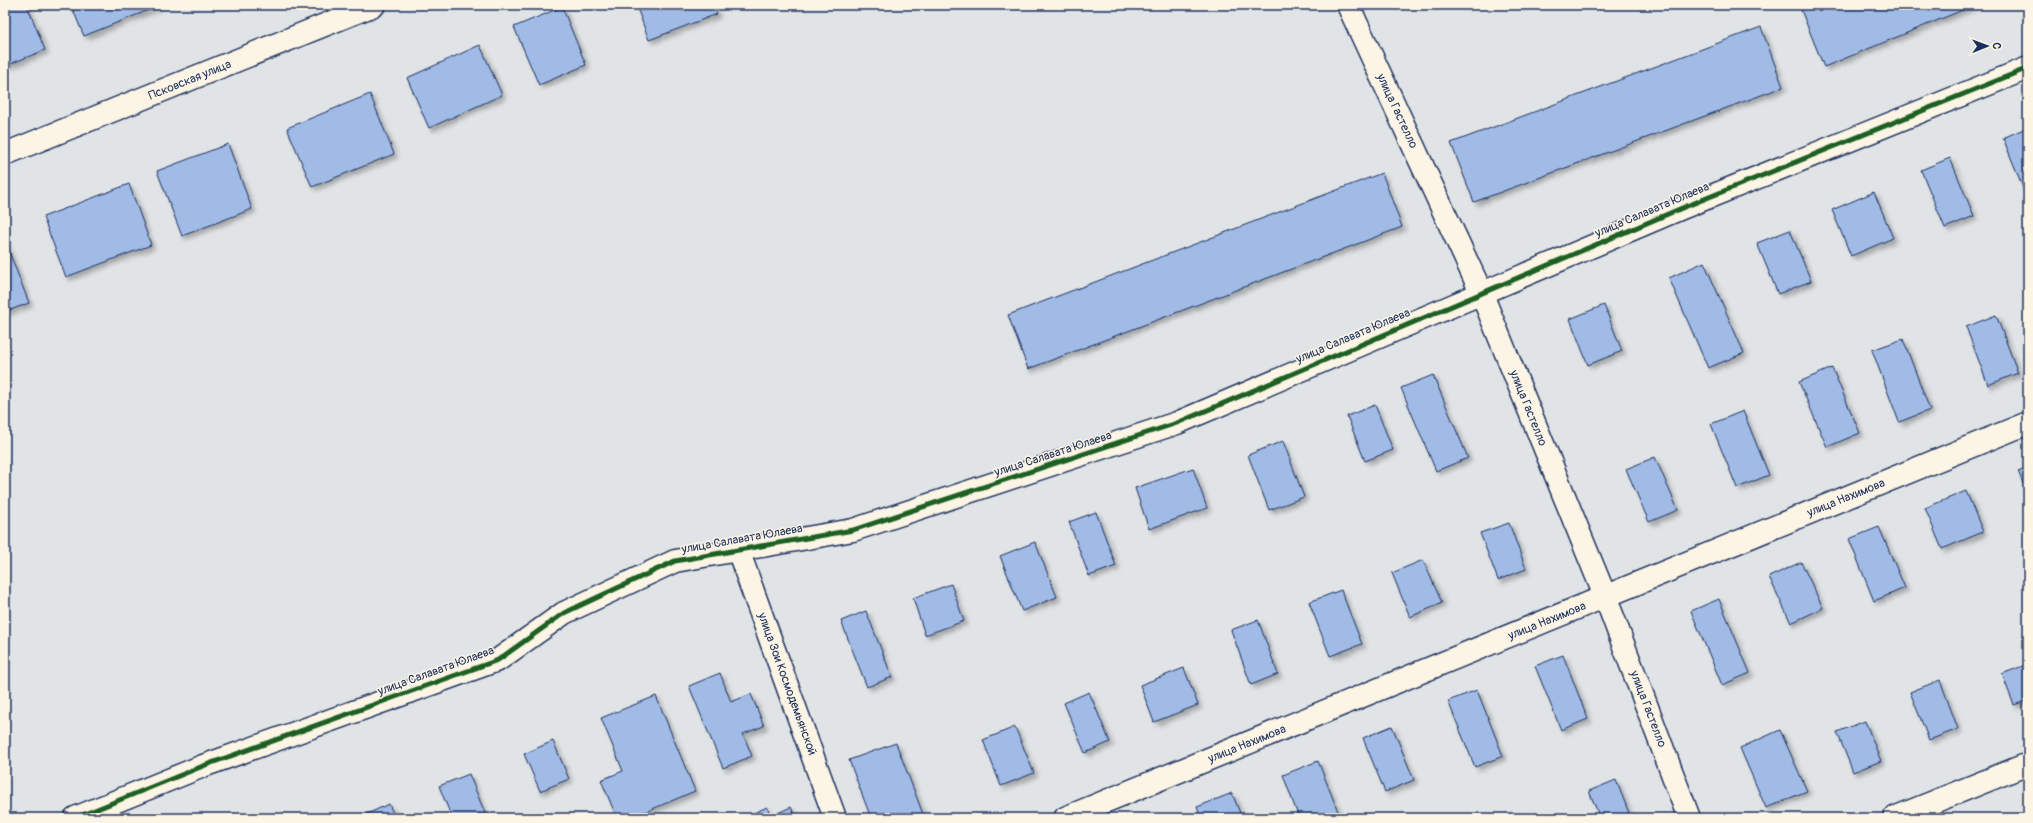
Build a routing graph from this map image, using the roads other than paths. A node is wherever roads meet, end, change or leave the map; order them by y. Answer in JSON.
{"nodes":[{"id":1,"x":374,"y":5,"type":"edge"},
{"id":2,"x":1348,"y":5,"type":"edge"},
{"id":3,"x":2028,"y":68,"type":"edge"},
{"id":4,"x":5,"y":154,"type":"edge"},
{"id":5,"x":1481,"y":292,"type":"junction"},
{"id":6,"x":2028,"y":423,"type":"edge"},
{"id":7,"x":738,"y":550,"type":"junction"},
{"id":8,"x":1605,"y":596,"type":"junction"},
{"id":9,"x":2028,"y":764,"type":"edge"},
{"id":10,"x":75,"y":818,"type":"edge"},
{"id":11,"x":835,"y":818,"type":"edge"},
{"id":12,"x":1065,"y":818,"type":"edge"},
{"id":13,"x":1689,"y":818,"type":"edge"},
{"id":14,"x":1894,"y":818,"type":"edge"}],
"edges":[{"from":1,"to":4,"type":"street","name":"Псковская улица"},
{"from":2,"to":5,"type":"street","name":"улица Гастелло"},
{"from":3,"to":5,"type":"street","name":"улица Салавата Юлаева"},
{"from":5,"to":7,"type":"street","name":"улица Салавата Юлаева"},
{"from":5,"to":8,"type":"street","name":"улица Гастелло"},
{"from":6,"to":8,"type":"street","name":"улица Нахимова"},
{"from":7,"to":10,"type":"street","name":"улица Салавата Юлаева"},
{"from":7,"to":11,"type":"street","name":"улица Зои Космодемьянской"},
{"from":8,"to":12,"type":"street","name":"улица Нахимова"},
{"from":8,"to":13,"type":"street","name":"улица Гастелло"},
{"from":9,"to":14,"type":"street"}]}
